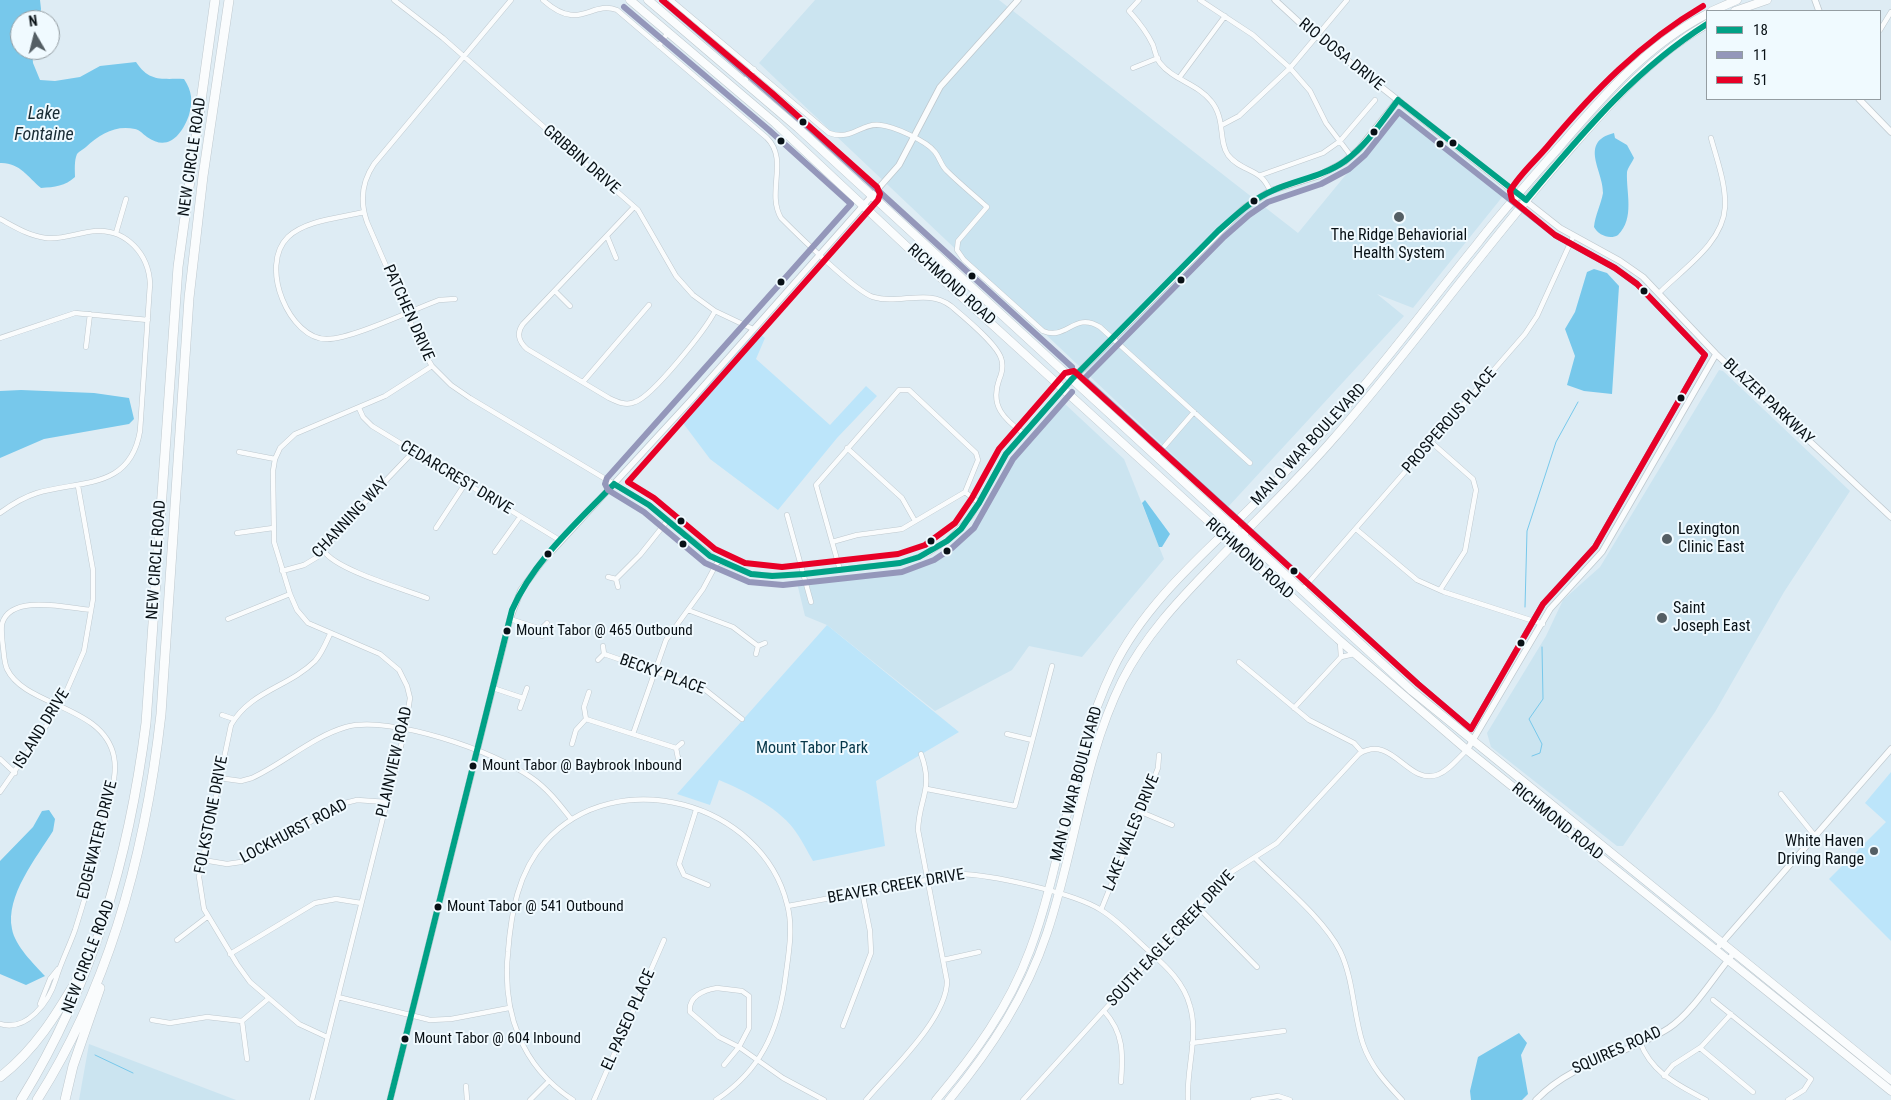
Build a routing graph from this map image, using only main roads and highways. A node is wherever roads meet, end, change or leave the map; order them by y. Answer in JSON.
{"nodes":[{"id":1,"x":214,"y":0,"type":"edge"},
{"id":2,"x":229,"y":0,"type":"edge"},
{"id":3,"x":234,"y":0,"type":"edge"},
{"id":4,"x":630,"y":0,"type":"edge"},
{"id":5,"x":648,"y":0,"type":"edge"},
{"id":6,"x":1737,"y":0,"type":"edge"},
{"id":7,"x":1767,"y":0,"type":"edge"},
{"id":8,"x":1714,"y":10,"type":"edge"},
{"id":9,"x":1738,"y":10,"type":"edge"},
{"id":10,"x":1706,"y":15,"type":"edge"},
{"id":11,"x":1706,"y":25,"type":"edge"},
{"id":12,"x":221,"y":52,"type":"junction"},
{"id":13,"x":1232,"y":525,"type":"junction"},
{"id":14,"x":1242,"y":534,"type":"junction"},
{"id":15,"x":1223,"y":535,"type":"junction"},
{"id":16,"x":1233,"y":544,"type":"junction"},
{"id":17,"x":126,"y":897,"type":"junction"},
{"id":18,"x":100,"y":933,"type":"junction"},
{"id":19,"x":1719,"y":946,"type":"junction"},
{"id":20,"x":1731,"y":956,"type":"junction"},
{"id":21,"x":0,"y":1077,"type":"edge"},
{"id":22,"x":1891,"y":1080,"type":"edge"},
{"id":23,"x":1891,"y":1091,"type":"edge"},
{"id":24,"x":21,"y":1100,"type":"edge"},
{"id":25,"x":37,"y":1100,"type":"edge"},
{"id":26,"x":65,"y":1100,"type":"edge"},
{"id":27,"x":936,"y":1100,"type":"edge"},
{"id":28,"x":948,"y":1100,"type":"edge"}],
"edges":[{"from":1,"to":18,"type":"highway","name":"NEW CIRCLE ROAD"},
{"from":2,"to":12,"type":"highway","name":"NEW CIRCLE ROAD"},
{"from":3,"to":12,"type":"highway"},
{"from":4,"to":15,"type":"main road","name":"RICHMOND ROAD"},
{"from":5,"to":13,"type":"main road","name":"RICHMOND ROAD"},
{"from":6,"to":8,"type":"main road"},
{"from":7,"to":9,"type":"main road"},
{"from":10,"to":13,"type":"main road","name":"MAN O WAR BOULEVARD"},
{"from":11,"to":14,"type":"main road","name":"MAN O WAR BOULEVARD"},
{"from":12,"to":17,"type":"highway","name":"NEW CIRCLE ROAD"},
{"from":13,"to":14,"type":"main road","name":"RICHMOND ROAD"},
{"from":13,"to":15,"type":"main road","name":"MAN O WAR BOULEVARD"},
{"from":14,"to":16,"type":"main road","name":"MAN O WAR BOULEVARD"},
{"from":14,"to":19,"type":"main road","name":"RICHMOND ROAD"},
{"from":15,"to":16,"type":"main road","name":"RICHMOND ROAD"},
{"from":15,"to":27,"type":"main road","name":"MAN O WAR BOULEVARD"},
{"from":16,"to":19,"type":"main road","name":"RICHMOND ROAD"},
{"from":16,"to":28,"type":"main road","name":"MAN O WAR BOULEVARD"},
{"from":17,"to":25,"type":"highway","name":"NEW CIRCLE ROAD"},
{"from":17,"to":26,"type":"highway"},
{"from":18,"to":21,"type":"highway"},
{"from":18,"to":24,"type":"highway","name":"NEW CIRCLE ROAD"},
{"from":19,"to":20,"type":"main road","name":"RICHMOND ROAD"},
{"from":20,"to":22,"type":"main road","name":"RICHMOND ROAD"},
{"from":20,"to":23,"type":"main road","name":"RICHMOND ROAD"}]}
